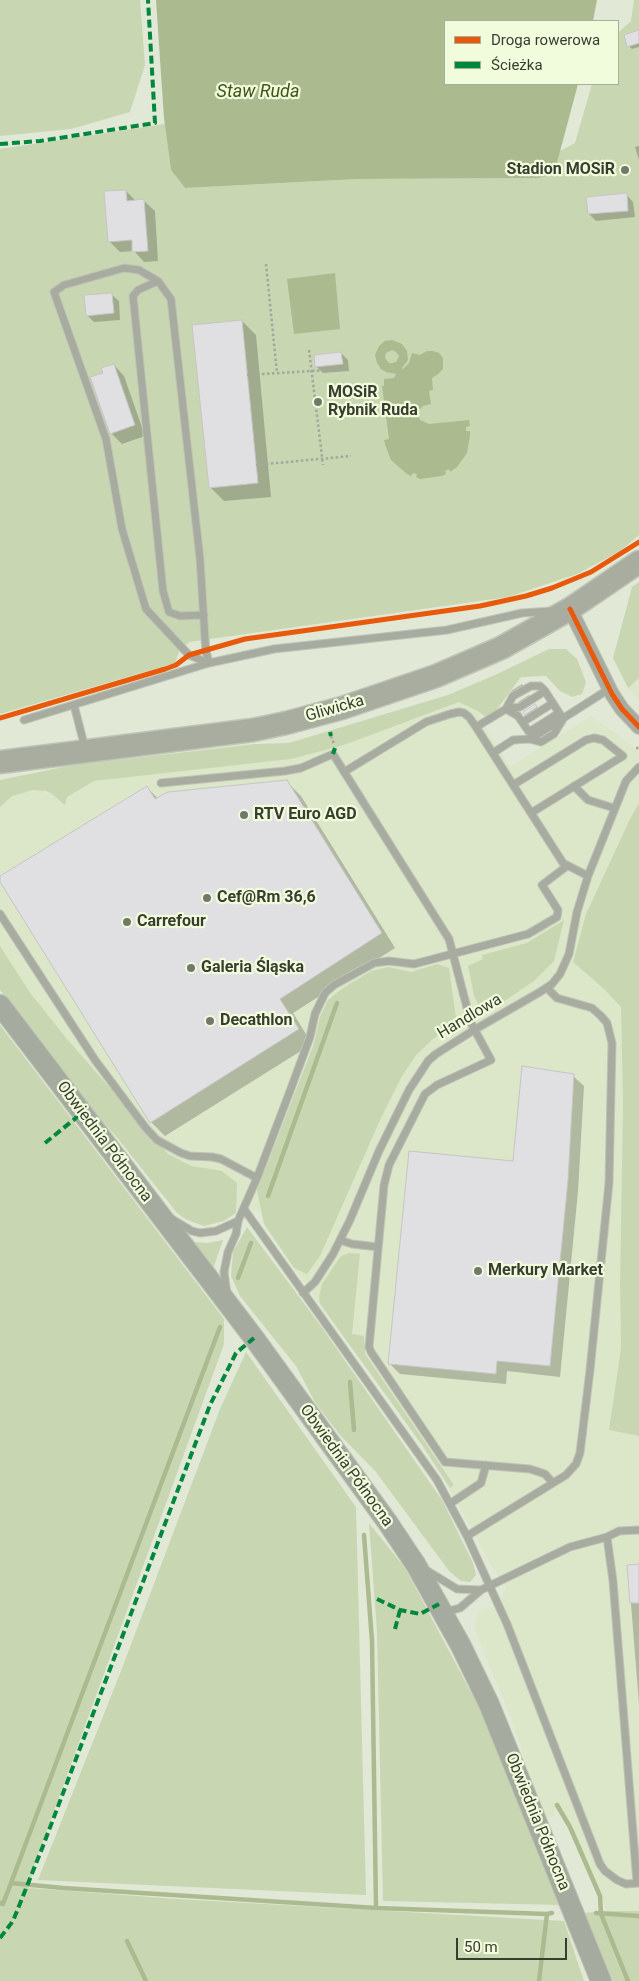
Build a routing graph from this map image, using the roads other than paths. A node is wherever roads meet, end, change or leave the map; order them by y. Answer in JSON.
{"nodes":[{"id":1,"x":158,"y":281,"type":"junction"},
{"id":2,"x":639,"y":562,"type":"edge"},
{"id":3,"x":570,"y":609,"type":"junction"},
{"id":4,"x":204,"y":615,"type":"junction"},
{"id":5,"x":526,"y":623,"type":"junction"},
{"id":6,"x":209,"y":663,"type":"junction"},
{"id":7,"x":545,"y":690,"type":"junction"},
{"id":8,"x":609,"y":690,"type":"junction"},
{"id":9,"x":553,"y":703,"type":"junction"},
{"id":10,"x":74,"y":705,"type":"junction"},
{"id":11,"x":506,"y":709,"type":"junction"},
{"id":12,"x":561,"y":716,"type":"junction"},
{"id":13,"x":24,"y":720,"type":"dead end"},
{"id":14,"x":522,"y":722,"type":"junction"},
{"id":15,"x":476,"y":727,"type":"junction"},
{"id":16,"x":639,"y":727,"type":"edge"},
{"id":17,"x":86,"y":751,"type":"junction"},
{"id":18,"x":493,"y":753,"type":"junction"},
{"id":19,"x":0,"y":762,"type":"edge"},
{"id":20,"x":639,"y":767,"type":"edge"},
{"id":21,"x":344,"y":772,"type":"junction"},
{"id":22,"x":161,"y":783,"type":"dead end"},
{"id":23,"x":513,"y":785,"type":"junction"},
{"id":24,"x":574,"y":786,"type":"junction"},
{"id":25,"x":614,"y":808,"type":"junction"},
{"id":26,"x":531,"y":813,"type":"junction"},
{"id":27,"x":567,"y":866,"type":"junction"},
{"id":28,"x":588,"y":876,"type":"junction"},
{"id":29,"x":0,"y":914,"type":"edge"},
{"id":30,"x":454,"y":954,"type":"junction"},
{"id":31,"x":547,"y":988,"type":"junction"},
{"id":32,"x":0,"y":1005,"type":"edge"},
{"id":33,"x":474,"y":1030,"type":"junction"},
{"id":34,"x":257,"y":1178,"type":"junction"},
{"id":35,"x":154,"y":1207,"type":"junction"},
{"id":36,"x":244,"y":1209,"type":"junction"},
{"id":37,"x":238,"y":1220,"type":"junction"},
{"id":38,"x":340,"y":1240,"type":"junction"},
{"id":39,"x":378,"y":1248,"type":"junction"},
{"id":40,"x":303,"y":1293,"type":"junction"},
{"id":41,"x":229,"y":1307,"type":"junction"},
{"id":42,"x":486,"y":1465,"type":"junction"},
{"id":43,"x":553,"y":1483,"type":"junction"},
{"id":44,"x":450,"y":1503,"type":"junction"},
{"id":45,"x":639,"y":1530,"type":"edge"},
{"id":46,"x":467,"y":1536,"type":"junction"},
{"id":47,"x":607,"y":1537,"type":"junction"},
{"id":48,"x":416,"y":1564,"type":"junction"},
{"id":49,"x":490,"y":1585,"type":"junction"},
{"id":50,"x":481,"y":1590,"type":"junction"},
{"id":51,"x":444,"y":1613,"type":"junction"},
{"id":52,"x":638,"y":1883,"type":"edge"},
{"id":53,"x":601,"y":1981,"type":"edge"}],
"edges":[{"from":1,"to":4,"type":"lane"},
{"from":1,"to":4,"type":"lane"},
{"from":1,"to":6,"type":"lane"},
{"from":2,"to":3,"type":"main road","name":"Gliwicka"},
{"from":3,"to":5,"type":"main road","name":"Gliwicka"},
{"from":3,"to":8,"type":"street"},
{"from":4,"to":6,"type":"lane"},
{"from":5,"to":6,"type":"lane"},
{"from":5,"to":17,"type":"main road","name":"Gliwicka"},
{"from":6,"to":10,"type":"lane"},
{"from":7,"to":9,"type":"lane"},
{"from":7,"to":11,"type":"lane"},
{"from":7,"to":11,"type":"lane"},
{"from":8,"to":12,"type":"lane"},
{"from":8,"to":16,"type":"street"},
{"from":9,"to":12,"type":"lane"},
{"from":9,"to":14,"type":"lane"},
{"from":10,"to":13,"type":"lane"},
{"from":10,"to":17,"type":"lane"},
{"from":11,"to":14,"type":"lane"},
{"from":11,"to":15,"type":"lane"},
{"from":12,"to":14,"type":"lane"},
{"from":12,"to":18,"type":"lane"},
{"from":15,"to":18,"type":"lane"},
{"from":15,"to":21,"type":"lane"},
{"from":17,"to":19,"type":"main road","name":"Gliwicka"},
{"from":18,"to":23,"type":"lane"},
{"from":20,"to":25,"type":"lane","name":"Handlowa"},
{"from":21,"to":22,"type":"lane"},
{"from":21,"to":30,"type":"lane"},
{"from":23,"to":24,"type":"lane"},
{"from":23,"to":26,"type":"lane"},
{"from":24,"to":25,"type":"lane"},
{"from":24,"to":26,"type":"lane"},
{"from":25,"to":28,"type":"lane","name":"Handlowa"},
{"from":26,"to":27,"type":"lane"},
{"from":27,"to":28,"type":"lane"},
{"from":27,"to":30,"type":"lane"},
{"from":28,"to":31,"type":"lane","name":"Handlowa"},
{"from":29,"to":34,"type":"lane"},
{"from":30,"to":33,"type":"lane"},
{"from":30,"to":34,"type":"lane"},
{"from":31,"to":33,"type":"lane","name":"Handlowa"},
{"from":31,"to":43,"type":"lane"},
{"from":32,"to":35,"type":"main road","name":"Obwiednia Północna"},
{"from":33,"to":38,"type":"lane","name":"Handlowa"},
{"from":33,"to":39,"type":"lane"},
{"from":34,"to":36,"type":"lane"},
{"from":35,"to":37,"type":"lane"},
{"from":35,"to":41,"type":"main road","name":"Obwiednia Północna"},
{"from":36,"to":37,"type":"lane"},
{"from":36,"to":40,"type":"lane"},
{"from":37,"to":41,"type":"lane"},
{"from":38,"to":39,"type":"lane"},
{"from":38,"to":40,"type":"lane","name":"Handlowa"},
{"from":39,"to":42,"type":"lane"},
{"from":40,"to":44,"type":"lane"},
{"from":41,"to":48,"type":"main road","name":"Obwiednia Północna"},
{"from":42,"to":43,"type":"lane"},
{"from":42,"to":44,"type":"lane"},
{"from":43,"to":46,"type":"lane"},
{"from":44,"to":46,"type":"lane"},
{"from":45,"to":47,"type":"lane"},
{"from":46,"to":49,"type":"lane"},
{"from":47,"to":49,"type":"lane"},
{"from":47,"to":52,"type":"lane"},
{"from":48,"to":50,"type":"lane"},
{"from":48,"to":51,"type":"main road","name":"Obwiednia Północna"},
{"from":49,"to":50,"type":"lane"},
{"from":49,"to":52,"type":"lane"},
{"from":50,"to":51,"type":"lane"},
{"from":51,"to":53,"type":"main road","name":"Obwiednia Północna"}]}
